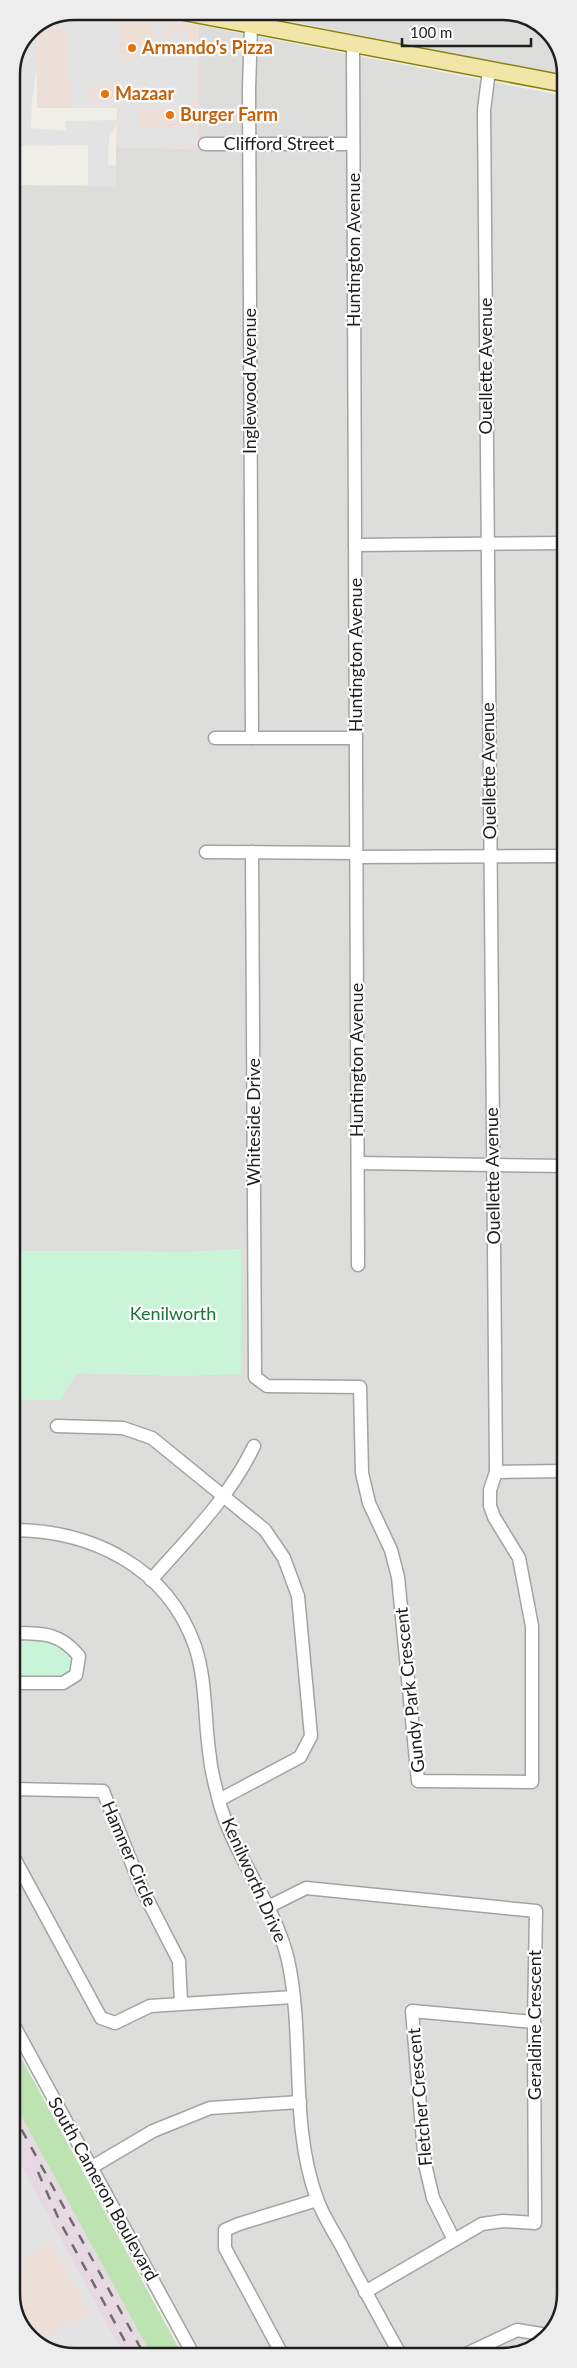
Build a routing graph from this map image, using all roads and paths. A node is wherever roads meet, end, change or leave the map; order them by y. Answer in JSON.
{"nodes":[{"id":1,"x":225,"y":20,"type":"edge"},
{"id":2,"x":251,"y":25,"type":"junction"},
{"id":3,"x":353,"y":44,"type":"junction"},
{"id":4,"x":490,"y":70,"type":"junction"},
{"id":5,"x":557,"y":83,"type":"edge"},
{"id":6,"x":205,"y":144,"type":"dead end"},
{"id":7,"x":249,"y":144,"type":"junction"},
{"id":8,"x":353,"y":144,"type":"junction"},
{"id":9,"x":557,"y":543,"type":"edge"},
{"id":10,"x":487,"y":544,"type":"junction"},
{"id":11,"x":355,"y":545,"type":"junction"},
{"id":12,"x":215,"y":738,"type":"dead end"},
{"id":13,"x":252,"y":738,"type":"junction"},
{"id":14,"x":356,"y":738,"type":"junction"},
{"id":15,"x":206,"y":852,"type":"dead end"},
{"id":16,"x":252,"y":852,"type":"junction"},
{"id":17,"x":356,"y":855,"type":"junction"},
{"id":18,"x":557,"y":856,"type":"edge"},
{"id":19,"x":490,"y":857,"type":"junction"},
{"id":20,"x":358,"y":1163,"type":"junction"},
{"id":21,"x":493,"y":1166,"type":"junction"},
{"id":22,"x":557,"y":1166,"type":"edge"},
{"id":23,"x":358,"y":1265,"type":"dead end"},
{"id":24,"x":267,"y":1386,"type":"joint"},
{"id":25,"x":57,"y":1426,"type":"dead end"},
{"id":26,"x":254,"y":1446,"type":"dead end"},
{"id":27,"x":557,"y":1471,"type":"edge"},
{"id":28,"x":496,"y":1472,"type":"junction"},
{"id":29,"x":225,"y":1496,"type":"junction"},
{"id":30,"x":20,"y":1530,"type":"edge"},
{"id":31,"x":152,"y":1580,"type":"junction"},
{"id":32,"x":20,"y":1634,"type":"edge"},
{"id":33,"x":20,"y":1683,"type":"edge"},
{"id":34,"x":20,"y":1789,"type":"edge"},
{"id":35,"x":219,"y":1800,"type":"junction"},
{"id":36,"x":20,"y":1869,"type":"edge"},
{"id":37,"x":268,"y":1907,"type":"junction"},
{"id":38,"x":292,"y":1997,"type":"junction"},
{"id":39,"x":181,"y":2003,"type":"junction"},
{"id":40,"x":534,"y":2022,"type":"junction"},
{"id":41,"x":20,"y":2036,"type":"edge"},
{"id":42,"x":300,"y":2102,"type":"junction"},
{"id":43,"x":92,"y":2167,"type":"junction"},
{"id":44,"x":317,"y":2200,"type":"junction"},
{"id":45,"x":454,"y":2240,"type":"junction"},
{"id":46,"x":365,"y":2292,"type":"junction"},
{"id":47,"x":540,"y":2334,"type":"edge"},
{"id":48,"x":190,"y":2348,"type":"edge"},
{"id":49,"x":279,"y":2348,"type":"edge"},
{"id":50,"x":396,"y":2348,"type":"edge"},
{"id":51,"x":479,"y":2348,"type":"edge"}],
"edges":[{"from":1,"to":2,"type":"main road"},
{"from":2,"to":3,"type":"main road"},
{"from":2,"to":7,"type":"street","name":"Inglewood Avenue"},
{"from":3,"to":4,"type":"main road"},
{"from":3,"to":8,"type":"street","name":"Huntington Avenue"},
{"from":4,"to":5,"type":"main road"},
{"from":4,"to":10,"type":"street","name":"Ouellette Avenue"},
{"from":6,"to":7,"type":"street","name":"Clifford Street"},
{"from":7,"to":8,"type":"street","name":"Clifford Street"},
{"from":7,"to":13,"type":"street","name":"Inglewood Avenue"},
{"from":8,"to":11,"type":"street","name":"Huntington Avenue"},
{"from":9,"to":10,"type":"street"},
{"from":10,"to":11,"type":"street"},
{"from":10,"to":19,"type":"street","name":"Ouellette Avenue"},
{"from":11,"to":14,"type":"street","name":"Huntington Avenue"},
{"from":12,"to":13,"type":"street"},
{"from":13,"to":14,"type":"street"},
{"from":14,"to":17,"type":"street","name":"Huntington Avenue"},
{"from":15,"to":16,"type":"street"},
{"from":16,"to":17,"type":"street"},
{"from":16,"to":24,"type":"street","name":"Whiteside Drive"},
{"from":17,"to":19,"type":"street"},
{"from":17,"to":20,"type":"street","name":"Huntington Avenue"},
{"from":18,"to":19,"type":"street"},
{"from":19,"to":21,"type":"street","name":"Ouellette Avenue"},
{"from":20,"to":21,"type":"street"},
{"from":20,"to":23,"type":"street","name":"Huntington Avenue"},
{"from":21,"to":22,"type":"street"},
{"from":21,"to":28,"type":"street","name":"Ouellette Avenue"},
{"from":24,"to":28,"type":"street","name":"Gundy Park Crescent"},
{"from":25,"to":29,"type":"street"},
{"from":26,"to":29,"type":"street"},
{"from":27,"to":28,"type":"street"},
{"from":29,"to":31,"type":"street"},
{"from":29,"to":35,"type":"street"},
{"from":30,"to":31,"type":"street","name":"Kenilworth Drive"},
{"from":31,"to":35,"type":"street","name":"Kenilworth Drive"},
{"from":32,"to":33,"type":"street"},
{"from":34,"to":39,"type":"street","name":"Hamner Circle"},
{"from":35,"to":37,"type":"street","name":"Kenilworth Drive"},
{"from":36,"to":39,"type":"street"},
{"from":37,"to":38,"type":"street","name":"Kenilworth Drive"},
{"from":37,"to":40,"type":"street","name":"Geraldine Crescent"},
{"from":38,"to":39,"type":"street"},
{"from":38,"to":42,"type":"street","name":"Kenilworth Drive"},
{"from":40,"to":45,"type":"street","name":"Geraldine Crescent"},
{"from":40,"to":45,"type":"street","name":"Fletcher Crescent"},
{"from":41,"to":43,"type":"street","name":"South Cameron Boulevard"},
{"from":42,"to":43,"type":"street"},
{"from":42,"to":44,"type":"street","name":"Kenilworth Drive"},
{"from":43,"to":48,"type":"street","name":"South Cameron Boulevard"},
{"from":44,"to":46,"type":"street","name":"Kenilworth Drive"},
{"from":44,"to":49,"type":"street"},
{"from":45,"to":46,"type":"street","name":"Geraldine Crescent"},
{"from":46,"to":50,"type":"street","name":"Kenilworth Drive"},
{"from":47,"to":51,"type":"street"}]}
